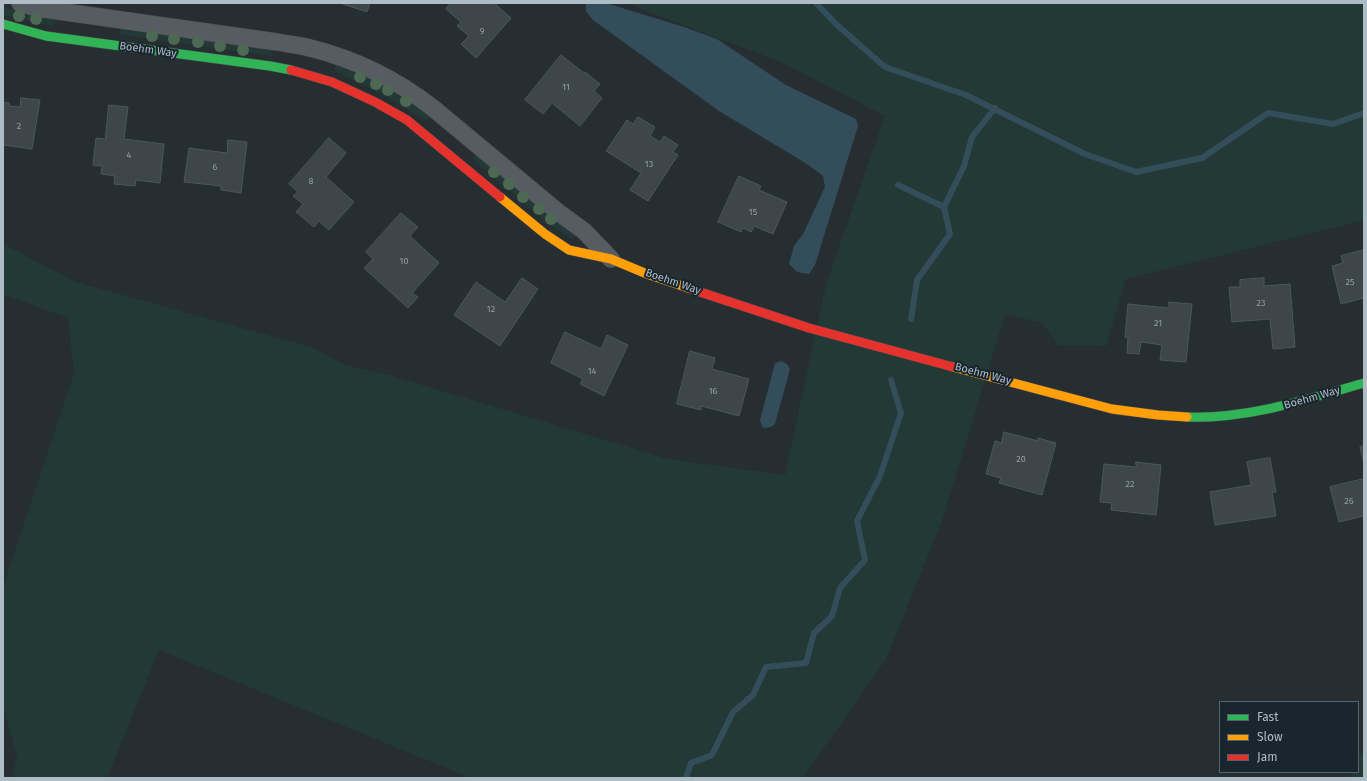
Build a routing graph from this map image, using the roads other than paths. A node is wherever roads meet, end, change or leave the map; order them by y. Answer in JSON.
{"nodes":[{"id":1,"x":20,"y":3,"type":"edge"},
{"id":2,"x":3,"y":24,"type":"edge"},
{"id":3,"x":293,"y":45,"type":"junction"},
{"id":4,"x":294,"y":71,"type":"junction"},
{"id":5,"x":450,"y":121,"type":"junction"},
{"id":6,"x":437,"y":145,"type":"junction"},
{"id":7,"x":611,"y":259,"type":"junction"},
{"id":8,"x":1364,"y":383,"type":"edge"}],
"edges":[{"from":1,"to":3,"type":"street","name":"Boehm Way"},
{"from":2,"to":4,"type":"street","name":"Boehm Way"},
{"from":3,"to":4,"type":"street"},
{"from":3,"to":5,"type":"street","name":"Boehm Way"},
{"from":4,"to":6,"type":"street","name":"Boehm Way"},
{"from":5,"to":6,"type":"street"},
{"from":5,"to":7,"type":"street","name":"Boehm Way"},
{"from":6,"to":7,"type":"street","name":"Boehm Way"},
{"from":7,"to":8,"type":"street","name":"Boehm Way"}]}
